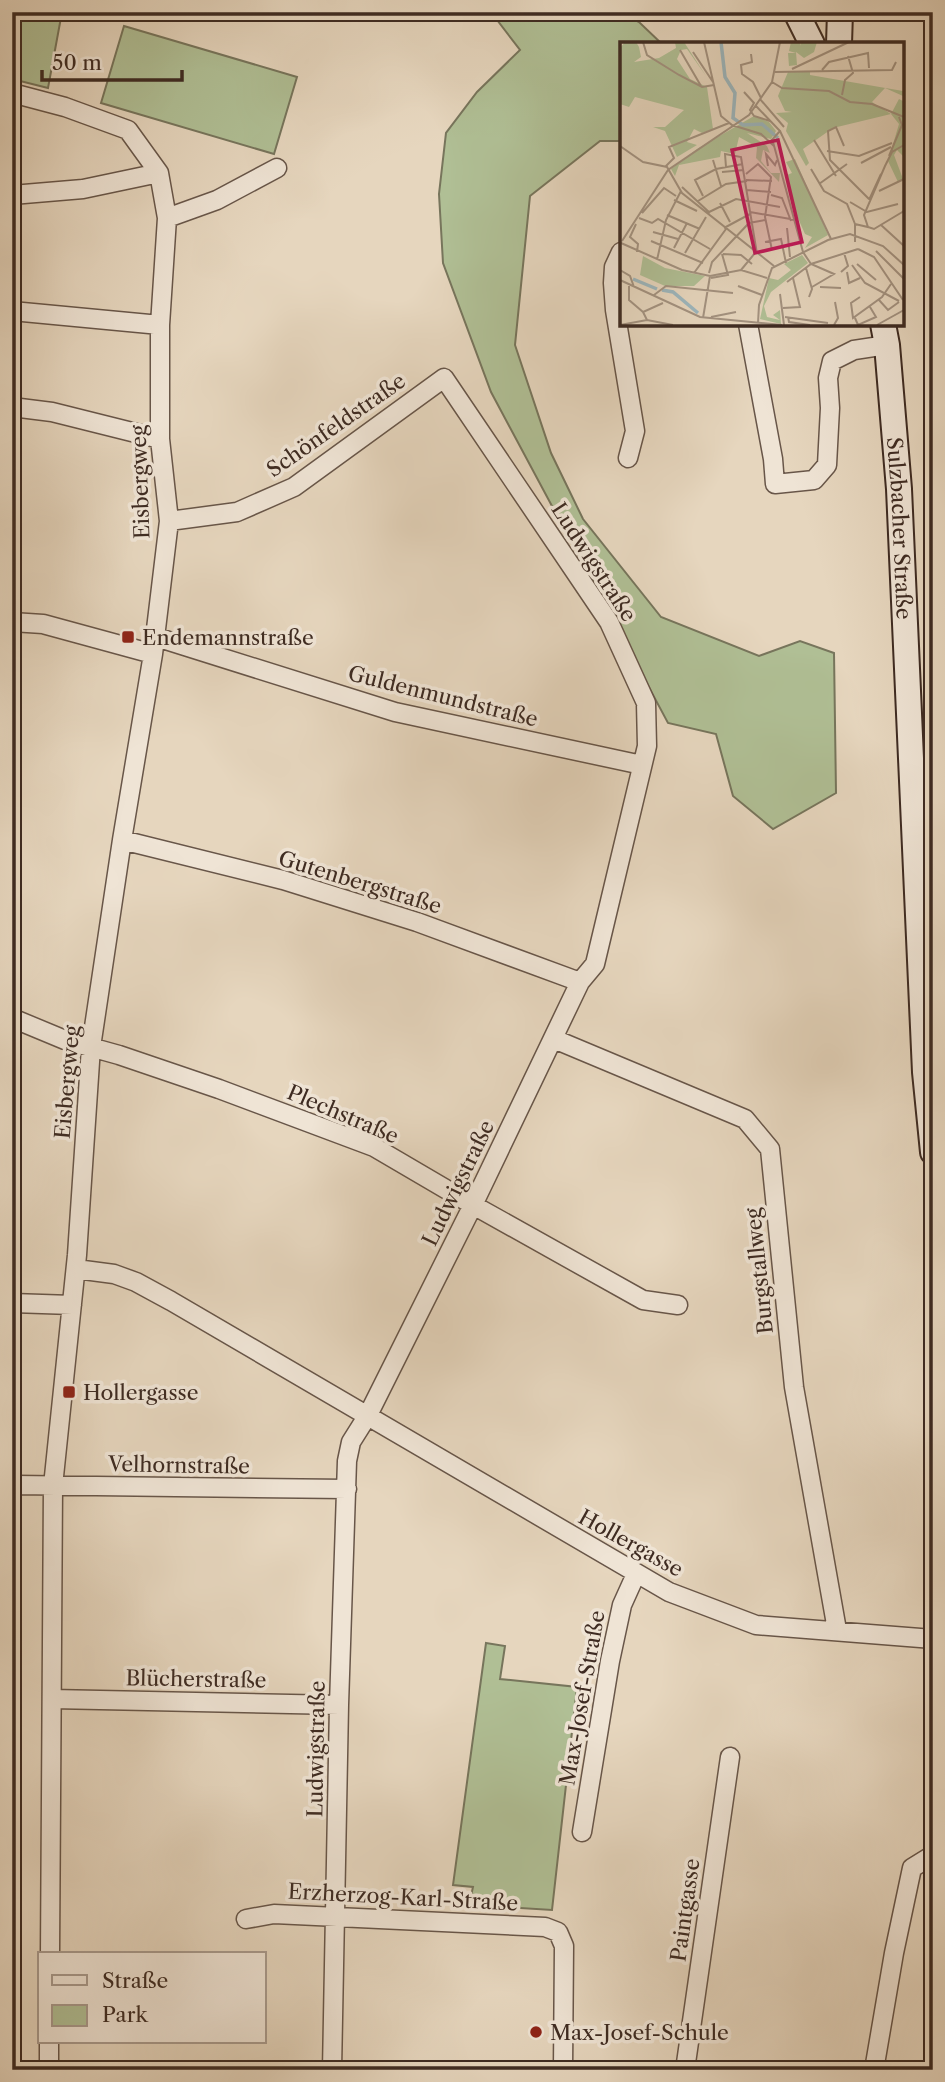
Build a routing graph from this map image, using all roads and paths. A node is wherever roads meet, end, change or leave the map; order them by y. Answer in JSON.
{"nodes":[{"id":1,"x":796,"y":12,"type":"edge"},
{"id":2,"x":840,"y":12,"type":"edge"},
{"id":3,"x":811,"y":42,"type":"edge"},
{"id":4,"x":839,"y":42,"type":"edge"},
{"id":5,"x":12,"y":93,"type":"edge"},
{"id":6,"x":277,"y":168,"type":"dead end"},
{"id":7,"x":159,"y":173,"type":"junction"},
{"id":8,"x":12,"y":195,"type":"edge"},
{"id":9,"x":167,"y":218,"type":"junction"},
{"id":10,"x":620,"y":254,"type":"edge"},
{"id":11,"x":12,"y":311,"type":"edge"},
{"id":12,"x":160,"y":325,"type":"junction"},
{"id":13,"x":748,"y":326,"type":"edge"},
{"id":14,"x":885,"y":335,"type":"edge"},
{"id":15,"x":444,"y":378,"type":"joint"},
{"id":16,"x":12,"y":407,"type":"edge"},
{"id":17,"x":160,"y":439,"type":"junction"},
{"id":18,"x":628,"y":458,"type":"dead end"},
{"id":19,"x":169,"y":521,"type":"junction"},
{"id":20,"x":12,"y":622,"type":"edge"},
{"id":21,"x":155,"y":645,"type":"junction"},
{"id":22,"x":642,"y":765,"type":"junction"},
{"id":23,"x":122,"y":840,"type":"junction"},
{"id":24,"x":580,"y":982,"type":"junction"},
{"id":25,"x":12,"y":1018,"type":"edge"},
{"id":26,"x":554,"y":1038,"type":"junction"},
{"id":27,"x":91,"y":1047,"type":"junction"},
{"id":28,"x":933,"y":1152,"type":"edge"},
{"id":29,"x":473,"y":1205,"type":"junction"},
{"id":30,"x":76,"y":1269,"type":"junction"},
{"id":31,"x":12,"y":1303,"type":"edge"},
{"id":32,"x":72,"y":1305,"type":"junction"},
{"id":33,"x":678,"y":1305,"type":"dead end"},
{"id":34,"x":368,"y":1415,"type":"junction"},
{"id":35,"x":54,"y":1486,"type":"junction"},
{"id":36,"x":12,"y":1487,"type":"edge"},
{"id":37,"x":347,"y":1489,"type":"junction"},
{"id":38,"x":636,"y":1574,"type":"junction"},
{"id":39,"x":837,"y":1630,"type":"junction"},
{"id":40,"x":933,"y":1639,"type":"edge"},
{"id":41,"x":52,"y":1699,"type":"junction"},
{"id":42,"x":338,"y":1705,"type":"junction"},
{"id":43,"x":730,"y":1758,"type":"dead end"},
{"id":44,"x":582,"y":1832,"type":"dead end"},
{"id":45,"x":933,"y":1855,"type":"edge"},
{"id":46,"x":336,"y":1916,"type":"junction"},
{"id":47,"x":246,"y":1919,"type":"dead end"},
{"id":48,"x":50,"y":1952,"type":"edge"},
{"id":49,"x":49,"y":2044,"type":"edge"},
{"id":50,"x":49,"y":2070,"type":"edge"},
{"id":51,"x":332,"y":2070,"type":"edge"},
{"id":52,"x":563,"y":2070,"type":"edge"},
{"id":53,"x":685,"y":2070,"type":"edge"},
{"id":54,"x":874,"y":2070,"type":"edge"}],
"edges":[{"from":1,"to":3,"type":"main road"},
{"from":2,"to":4,"type":"main road"},
{"from":5,"to":7,"type":"street","name":"Eisbergweg"},
{"from":6,"to":9,"type":"street"},
{"from":7,"to":8,"type":"street"},
{"from":7,"to":9,"type":"street","name":"Eisbergweg"},
{"from":9,"to":12,"type":"street","name":"Eisbergweg"},
{"from":10,"to":18,"type":"street"},
{"from":11,"to":12,"type":"street"},
{"from":12,"to":17,"type":"street","name":"Eisbergweg"},
{"from":13,"to":14,"type":"street"},
{"from":14,"to":28,"type":"main road","name":"Sulzbacher Straße"},
{"from":15,"to":19,"type":"street","name":"Schönfeldstraße"},
{"from":15,"to":22,"type":"street","name":"Ludwigstraße"},
{"from":16,"to":17,"type":"street"},
{"from":17,"to":19,"type":"street","name":"Eisbergweg"},
{"from":19,"to":21,"type":"street","name":"Eisbergweg"},
{"from":20,"to":21,"type":"street"},
{"from":21,"to":22,"type":"street","name":"Guldenmundstraße"},
{"from":21,"to":23,"type":"street","name":"Eisbergweg"},
{"from":22,"to":24,"type":"street","name":"Ludwigstraße"},
{"from":23,"to":24,"type":"street","name":"Gutenbergstraße"},
{"from":23,"to":27,"type":"street","name":"Eisbergweg"},
{"from":24,"to":26,"type":"street","name":"Ludwigstraße"},
{"from":25,"to":27,"type":"street","name":"Plechstraße"},
{"from":26,"to":29,"type":"street","name":"Ludwigstraße"},
{"from":26,"to":39,"type":"street","name":"Burgstallweg"},
{"from":27,"to":29,"type":"street","name":"Plechstraße"},
{"from":27,"to":30,"type":"street","name":"Eisbergweg"},
{"from":29,"to":33,"type":"street","name":"Plechstraße"},
{"from":29,"to":34,"type":"street","name":"Ludwigstraße"},
{"from":30,"to":32,"type":"street","name":"Eisbergweg"},
{"from":30,"to":34,"type":"street","name":"Hollergasse"},
{"from":31,"to":32,"type":"street"},
{"from":32,"to":35,"type":"street","name":"Eisbergweg"},
{"from":34,"to":37,"type":"street","name":"Ludwigstraße"},
{"from":34,"to":38,"type":"street","name":"Hollergasse"},
{"from":35,"to":36,"type":"street","name":"Velhornstraße"},
{"from":35,"to":37,"type":"street","name":"Velhornstraße"},
{"from":35,"to":41,"type":"street","name":"Eisbergweg"},
{"from":37,"to":42,"type":"street","name":"Ludwigstraße"},
{"from":38,"to":39,"type":"street","name":"Hollergasse"},
{"from":38,"to":44,"type":"street","name":"Max-Josef-Straße"},
{"from":39,"to":40,"type":"street","name":"Hollergasse"},
{"from":41,"to":42,"type":"street","name":"Blücherstraße"},
{"from":41,"to":48,"type":"street","name":"Eisbergweg"},
{"from":42,"to":46,"type":"street","name":"Ludwigstraße"},
{"from":43,"to":53,"type":"street","name":"Paintgasse"},
{"from":45,"to":54,"type":"street"},
{"from":46,"to":47,"type":"street","name":"Erzherzog-Karl-Straße"},
{"from":46,"to":51,"type":"street","name":"Ludwigstraße"},
{"from":46,"to":52,"type":"street","name":"Erzherzog-Karl-Straße"},
{"from":49,"to":50,"type":"street"}]}
